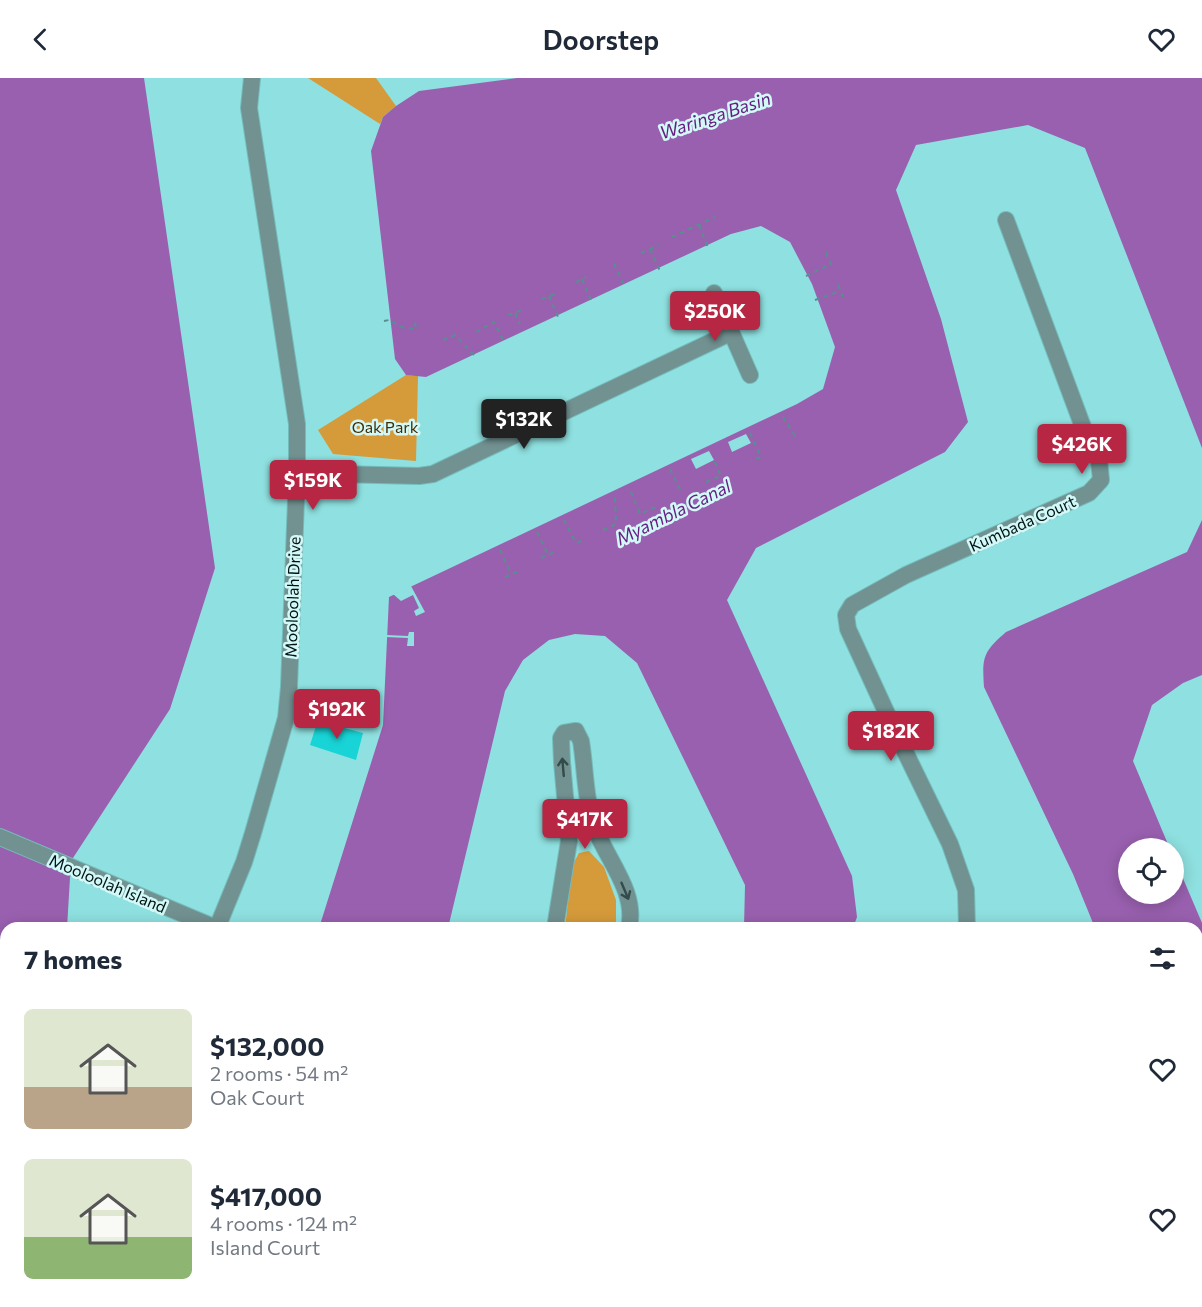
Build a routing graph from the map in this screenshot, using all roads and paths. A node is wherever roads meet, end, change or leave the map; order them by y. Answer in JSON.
{"nodes":[{"id":1,"x":252,"y":78,"type":"edge"},
{"id":2,"x":716,"y":217,"type":"dead end"},
{"id":3,"x":1006,"y":220,"type":"dead end"},
{"id":4,"x":699,"y":225,"type":"junction"},
{"id":5,"x":672,"y":237,"type":"dead end"},
{"id":6,"x":659,"y":245,"type":"dead end"},
{"id":7,"x":650,"y":249,"type":"junction"},
{"id":8,"x":824,"y":249,"type":"dead end"},
{"id":9,"x":709,"y":250,"type":"dead end"},
{"id":10,"x":641,"y":253,"type":"dead end"},
{"id":11,"x":614,"y":264,"type":"dead end"},
{"id":12,"x":660,"y":271,"type":"dead end"},
{"id":13,"x":806,"y":276,"type":"dead end"},
{"id":14,"x":586,"y":277,"type":"dead end"},
{"id":15,"x":582,"y":279,"type":"junction"},
{"id":16,"x":576,"y":282,"type":"dead end"},
{"id":17,"x":623,"y":283,"type":"dead end"},
{"id":18,"x":838,"y":285,"type":"dead end"},
{"id":19,"x":840,"y":291,"type":"junction"},
{"id":20,"x":555,"y":294,"type":"dead end"},
{"id":21,"x":714,"y":294,"type":"dead end"},
{"id":22,"x":549,"y":296,"type":"junction"},
{"id":23,"x":843,"y":297,"type":"dead end"},
{"id":24,"x":542,"y":299,"type":"dead end"},
{"id":25,"x":815,"y":300,"type":"dead end"},
{"id":26,"x":592,"y":303,"type":"dead end"},
{"id":27,"x":522,"y":310,"type":"dead end"},
{"id":28,"x":515,"y":313,"type":"junction"},
{"id":29,"x":508,"y":315,"type":"dead end"},
{"id":30,"x":558,"y":317,"type":"dead end"},
{"id":31,"x":384,"y":321,"type":"dead end"},
{"id":32,"x":415,"y":322,"type":"dead end"},
{"id":33,"x":520,"y":324,"type":"dead end"},
{"id":34,"x":476,"y":332,"type":"dead end"},
{"id":35,"x":730,"y":333,"type":"junction"},
{"id":36,"x":443,"y":340,"type":"dead end"},
{"id":37,"x":504,"y":342,"type":"dead end"},
{"id":38,"x":474,"y":355,"type":"dead end"},
{"id":39,"x":750,"y":375,"type":"dead end"},
{"id":40,"x":783,"y":417,"type":"dead end"},
{"id":41,"x":750,"y":433,"type":"dead end"},
{"id":42,"x":797,"y":439,"type":"dead end"},
{"id":43,"x":714,"y":460,"type":"dead end"},
{"id":44,"x":751,"y":461,"type":"dead end"},
{"id":45,"x":670,"y":469,"type":"dead end"},
{"id":46,"x":297,"y":473,"type":"junction"},
{"id":47,"x":706,"y":482,"type":"dead end"},
{"id":48,"x":631,"y":492,"type":"dead end"},
{"id":49,"x":682,"y":493,"type":"dead end"},
{"id":50,"x":615,"y":497,"type":"dead end"},
{"id":51,"x":656,"y":507,"type":"dead end"},
{"id":52,"x":564,"y":520,"type":"dead end"},
{"id":53,"x":603,"y":530,"type":"dead end"},
{"id":54,"x":537,"y":532,"type":"dead end"},
{"id":55,"x":585,"y":539,"type":"dead end"},
{"id":56,"x":500,"y":550,"type":"dead end"},
{"id":57,"x":556,"y":551,"type":"dead end"},
{"id":58,"x":548,"y":555,"type":"junction"},
{"id":59,"x":541,"y":558,"type":"dead end"},
{"id":60,"x":517,"y":572,"type":"dead end"},
{"id":61,"x":511,"y":574,"type":"junction"},
{"id":62,"x":505,"y":577,"type":"dead end"},
{"id":63,"x":0,"y":837,"type":"edge"},
{"id":64,"x":598,"y":838,"type":"junction"},
{"id":65,"x":569,"y":841,"type":"junction"},
{"id":66,"x":202,"y":922,"type":"edge"},
{"id":67,"x":219,"y":922,"type":"edge"},
{"id":68,"x":556,"y":922,"type":"edge"},
{"id":69,"x":629,"y":922,"type":"edge"},
{"id":70,"x":967,"y":922,"type":"edge"}],
"edges":[{"from":1,"to":46,"type":"street","name":"Mooloolah Drive"},
{"from":2,"to":4,"type":"path"},
{"from":3,"to":70,"type":"street","name":"Kumbada Court"},
{"from":4,"to":5,"type":"path"},
{"from":4,"to":9,"type":"path"},
{"from":6,"to":7,"type":"path"},
{"from":7,"to":10,"type":"path"},
{"from":7,"to":12,"type":"path"},
{"from":8,"to":13,"type":"path"},
{"from":11,"to":17,"type":"path"},
{"from":14,"to":15,"type":"path"},
{"from":15,"to":16,"type":"path"},
{"from":15,"to":26,"type":"path"},
{"from":18,"to":19,"type":"path"},
{"from":19,"to":23,"type":"path"},
{"from":19,"to":25,"type":"path"},
{"from":20,"to":22,"type":"path"},
{"from":21,"to":35,"type":"street"},
{"from":22,"to":24,"type":"path"},
{"from":22,"to":30,"type":"path"},
{"from":27,"to":28,"type":"path"},
{"from":28,"to":29,"type":"path"},
{"from":28,"to":33,"type":"path"},
{"from":31,"to":32,"type":"path"},
{"from":34,"to":37,"type":"path"},
{"from":35,"to":39,"type":"street"},
{"from":35,"to":46,"type":"street"},
{"from":36,"to":38,"type":"path"},
{"from":40,"to":42,"type":"path"},
{"from":41,"to":44,"type":"path"},
{"from":43,"to":47,"type":"path"},
{"from":45,"to":49,"type":"path"},
{"from":46,"to":67,"type":"street","name":"Mooloolah Drive"},
{"from":48,"to":51,"type":"path"},
{"from":50,"to":53,"type":"path"},
{"from":52,"to":55,"type":"path"},
{"from":54,"to":58,"type":"path"},
{"from":56,"to":61,"type":"path"},
{"from":57,"to":58,"type":"path"},
{"from":58,"to":59,"type":"path"},
{"from":60,"to":61,"type":"path"},
{"from":61,"to":62,"type":"path"},
{"from":63,"to":66,"type":"street","name":"Mooloolah Island"},
{"from":64,"to":65,"type":"street"},
{"from":65,"to":64,"type":"street","one_way":true},
{"from":64,"to":69,"type":"street","one_way":true},
{"from":65,"to":68,"type":"street"}]}
